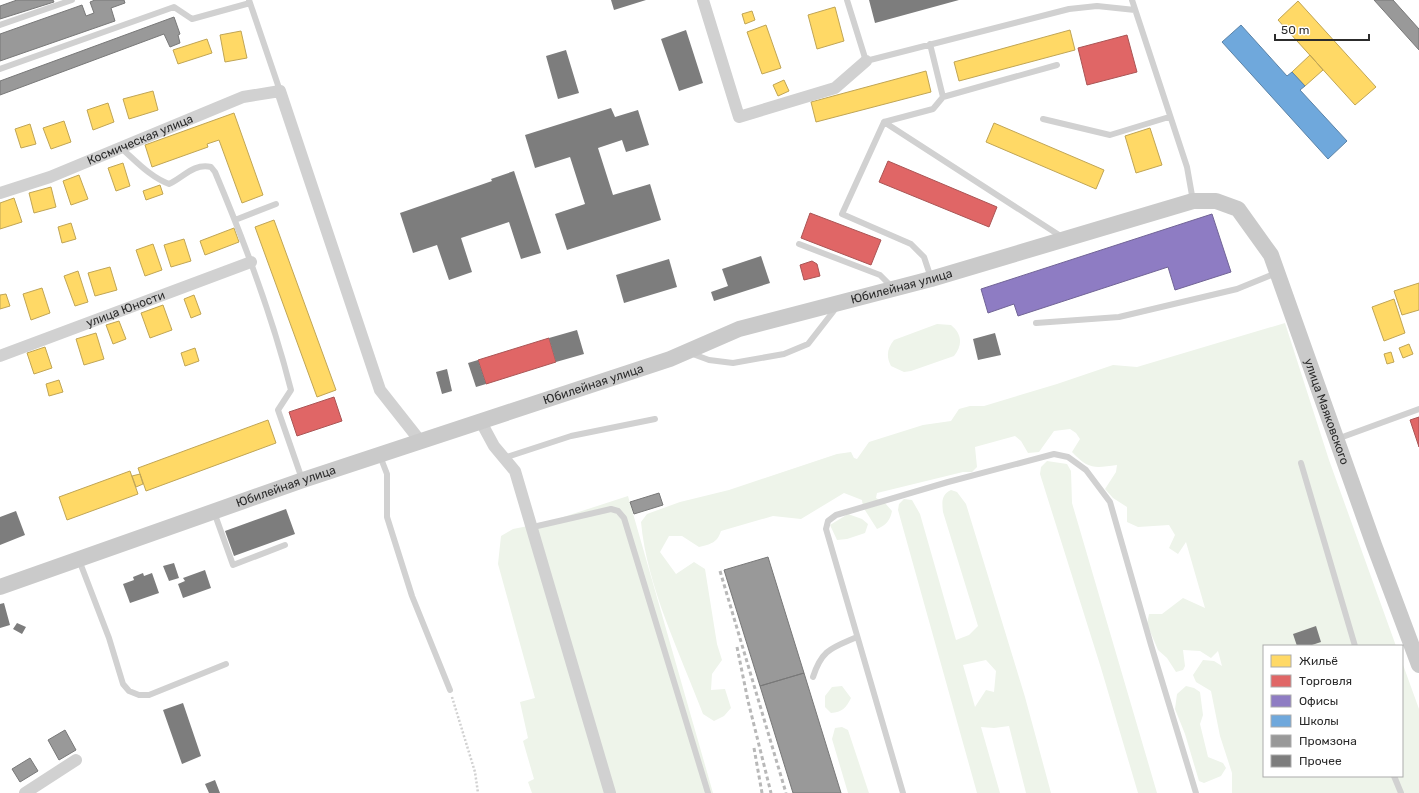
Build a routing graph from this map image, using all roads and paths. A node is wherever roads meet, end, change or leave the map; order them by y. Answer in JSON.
{"nodes":[{"id":1,"x":72,"y":0,"type":"edge"},
{"id":2,"x":703,"y":0,"type":"edge"},
{"id":3,"x":847,"y":0,"type":"edge"},
{"id":4,"x":1132,"y":0,"type":"edge"},
{"id":5,"x":249,"y":2,"type":"edge"},
{"id":6,"x":1134,"y":10,"type":"junction"},
{"id":7,"x":0,"y":25,"type":"edge"},
{"id":8,"x":930,"y":44,"type":"junction"},
{"id":9,"x":866,"y":61,"type":"junction"},
{"id":10,"x":1057,"y":65,"type":"dead end"},
{"id":11,"x":0,"y":69,"type":"edge"},
{"id":12,"x":280,"y":91,"type":"junction"},
{"id":13,"x":943,"y":97,"type":"junction"},
{"id":14,"x":1169,"y":117,"type":"junction"},
{"id":15,"x":1043,"y":119,"type":"dead end"},
{"id":16,"x":884,"y":122,"type":"junction"},
{"id":17,"x":121,"y":148,"type":"junction"},
{"id":18,"x":0,"y":193,"type":"edge"},
{"id":19,"x":1193,"y":201,"type":"junction"},
{"id":20,"x":276,"y":204,"type":"dead end"},
{"id":21,"x":235,"y":220,"type":"junction"},
{"id":22,"x":1066,"y":239,"type":"junction"},
{"id":23,"x":799,"y":244,"type":"dead end"},
{"id":24,"x":251,"y":262,"type":"junction"},
{"id":25,"x":1278,"y":272,"type":"junction"},
{"id":26,"x":931,"y":279,"type":"junction"},
{"id":27,"x":894,"y":289,"type":"junction"},
{"id":28,"x":839,"y":303,"type":"junction"},
{"id":29,"x":1036,"y":323,"type":"dead end"},
{"id":30,"x":687,"y":352,"type":"junction"},
{"id":31,"x":0,"y":356,"type":"edge"},
{"id":32,"x":1419,"y":408,"type":"edge"},
{"id":33,"x":655,"y":419,"type":"dead end"},
{"id":34,"x":481,"y":422,"type":"junction"},
{"id":35,"x":1337,"y":439,"type":"junction"},
{"id":36,"x":421,"y":442,"type":"junction"},
{"id":37,"x":380,"y":456,"type":"junction"},
{"id":38,"x":504,"y":458,"type":"junction"},
{"id":39,"x":1301,"y":463,"type":"dead end"},
{"id":40,"x":303,"y":480,"type":"junction"},
{"id":41,"x":214,"y":512,"type":"junction"},
{"id":42,"x":533,"y":527,"type":"junction"},
{"id":43,"x":285,"y":545,"type":"dead end"},
{"id":44,"x":79,"y":559,"type":"junction"},
{"id":45,"x":0,"y":587,"type":"edge"},
{"id":46,"x":857,"y":636,"type":"junction"},
{"id":47,"x":1355,"y":645,"type":"edge"},
{"id":48,"x":226,"y":664,"type":"dead end"},
{"id":49,"x":1419,"y":665,"type":"edge"},
{"id":50,"x":813,"y":677,"type":"dead end"},
{"id":51,"x":450,"y":690,"type":"joint"},
{"id":52,"x":76,"y":760,"type":"dead end"},
{"id":53,"x":1394,"y":777,"type":"edge"},
{"id":54,"x":25,"y":793,"type":"edge"},
{"id":55,"x":478,"y":793,"type":"edge"},
{"id":56,"x":610,"y":793,"type":"edge"},
{"id":57,"x":708,"y":793,"type":"edge"},
{"id":58,"x":903,"y":793,"type":"edge"},
{"id":59,"x":1196,"y":793,"type":"edge"},
{"id":60,"x":1402,"y":793,"type":"edge"}],
"edges":[{"from":1,"to":7,"type":"lane"},
{"from":2,"to":9,"type":"street"},
{"from":3,"to":9,"type":"lane"},
{"from":4,"to":6,"type":"lane"},
{"from":5,"to":11,"type":"lane"},
{"from":5,"to":12,"type":"lane"},
{"from":6,"to":8,"type":"lane"},
{"from":6,"to":14,"type":"lane"},
{"from":8,"to":9,"type":"lane"},
{"from":8,"to":13,"type":"lane"},
{"from":10,"to":13,"type":"lane"},
{"from":12,"to":17,"type":"street","name":"Космическая улица"},
{"from":12,"to":36,"type":"street"},
{"from":13,"to":16,"type":"lane"},
{"from":14,"to":15,"type":"lane"},
{"from":14,"to":19,"type":"lane"},
{"from":16,"to":22,"type":"lane"},
{"from":16,"to":26,"type":"lane"},
{"from":17,"to":18,"type":"street","name":"Космическая улица"},
{"from":17,"to":21,"type":"lane"},
{"from":19,"to":22,"type":"street","name":"Юбилейная улица"},
{"from":19,"to":25,"type":"street","name":"улица Маяковского"},
{"from":20,"to":21,"type":"lane"},
{"from":21,"to":24,"type":"lane"},
{"from":22,"to":26,"type":"street","name":"Юбилейная улица"},
{"from":23,"to":27,"type":"lane"},
{"from":24,"to":31,"type":"street","name":"улица Юности"},
{"from":24,"to":40,"type":"lane"},
{"from":25,"to":29,"type":"lane"},
{"from":25,"to":35,"type":"street","name":"улица Маяковского"},
{"from":26,"to":27,"type":"street","name":"Юбилейная улица"},
{"from":27,"to":28,"type":"street","name":"Юбилейная улица"},
{"from":28,"to":30,"type":"street","name":"Юбилейная улица"},
{"from":28,"to":30,"type":"lane"},
{"from":30,"to":34,"type":"street","name":"Юбилейная улица"},
{"from":32,"to":35,"type":"lane"},
{"from":33,"to":38,"type":"lane"},
{"from":34,"to":36,"type":"street","name":"Юбилейная улица"},
{"from":34,"to":38,"type":"street"},
{"from":35,"to":49,"type":"street","name":"улица Маяковского"},
{"from":36,"to":37,"type":"street","name":"Юбилейная улица"},
{"from":37,"to":40,"type":"street","name":"Юбилейная улица"},
{"from":37,"to":51,"type":"lane"},
{"from":38,"to":42,"type":"street"},
{"from":39,"to":47,"type":"lane"},
{"from":40,"to":41,"type":"street","name":"Юбилейная улица"},
{"from":41,"to":43,"type":"lane"},
{"from":41,"to":44,"type":"street","name":"Юбилейная улица"},
{"from":42,"to":56,"type":"street"},
{"from":42,"to":57,"type":"lane"},
{"from":44,"to":45,"type":"street","name":"Юбилейная улица"},
{"from":44,"to":48,"type":"lane"},
{"from":46,"to":50,"type":"lane"},
{"from":46,"to":58,"type":"lane"},
{"from":46,"to":59,"type":"lane"},
{"from":51,"to":55,"type":"path"},
{"from":52,"to":54,"type":"street"},
{"from":53,"to":60,"type":"lane"}]}
